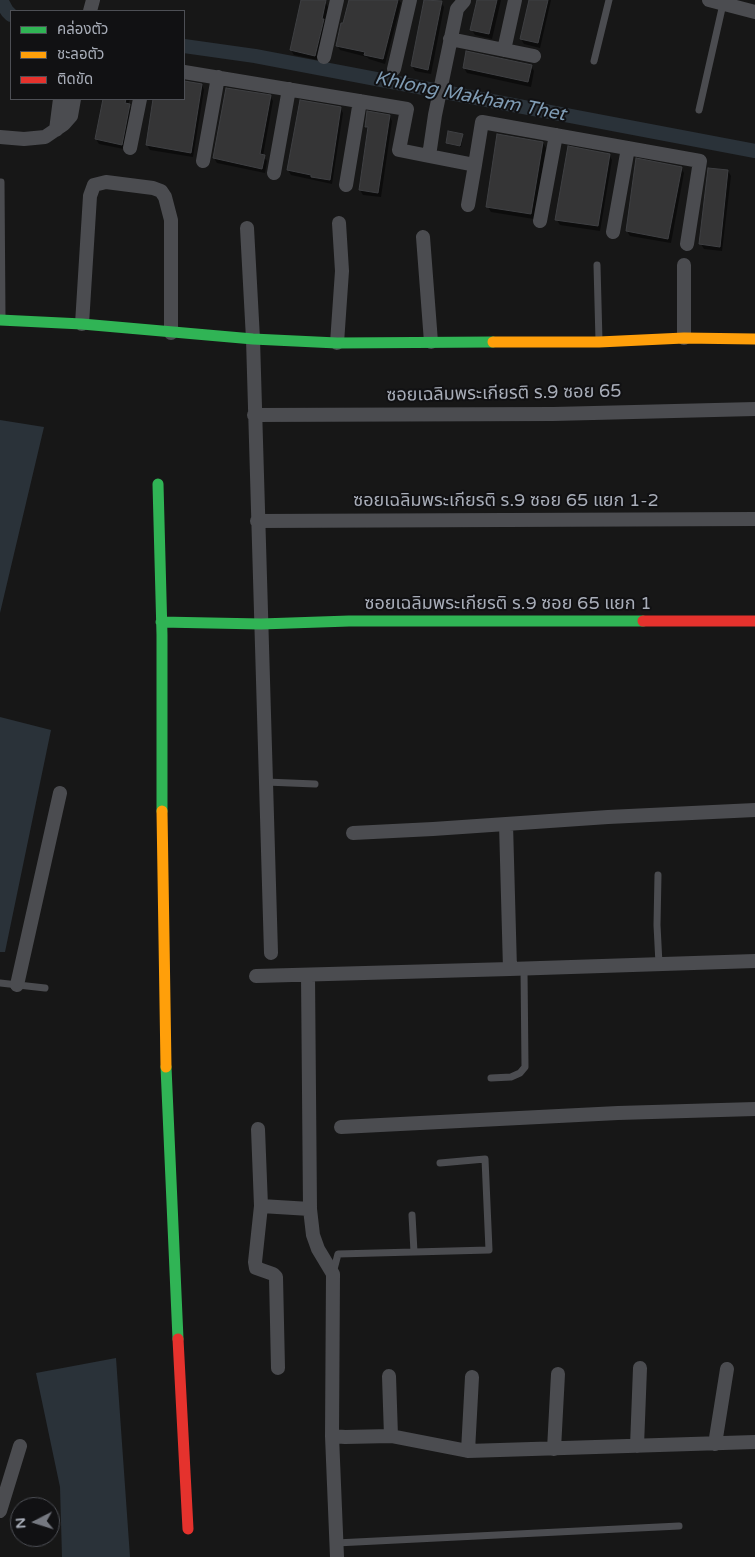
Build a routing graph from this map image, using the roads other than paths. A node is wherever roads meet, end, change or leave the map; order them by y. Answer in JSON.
{"nodes":[{"id":1,"x":337,"y":0,"type":"edge"},
{"id":2,"x":410,"y":0,"type":"edge"},
{"id":3,"x":515,"y":0,"type":"edge"},
{"id":4,"x":609,"y":0,"type":"edge"},
{"id":5,"x":709,"y":0,"type":"edge"},
{"id":6,"x":459,"y":2,"type":"edge"},
{"id":7,"x":723,"y":4,"type":"junction"},
{"id":8,"x":755,"y":12,"type":"edge"},
{"id":9,"x":450,"y":39,"type":"junction"},
{"id":10,"x":504,"y":50,"type":"junction"},
{"id":11,"x":534,"y":56,"type":"dead end"},
{"id":12,"x":324,"y":57,"type":"dead end"},
{"id":13,"x":594,"y":61,"type":"dead end"},
{"id":14,"x":394,"y":69,"type":"dead end"},
{"id":15,"x":185,"y":72,"type":"edge"},
{"id":16,"x":218,"y":77,"type":"junction"},
{"id":17,"x":289,"y":89,"type":"junction"},
{"id":18,"x":60,"y":100,"type":"edge"},
{"id":19,"x":74,"y":100,"type":"edge"},
{"id":20,"x":140,"y":100,"type":"edge"},
{"id":21,"x":360,"y":101,"type":"junction"},
{"id":22,"x":699,"y":110,"type":"dead end"},
{"id":23,"x":56,"y":130,"type":"junction"},
{"id":24,"x":556,"y":135,"type":"junction"},
{"id":25,"x":0,"y":136,"type":"edge"},
{"id":26,"x":130,"y":148,"type":"dead end"},
{"id":27,"x":628,"y":148,"type":"junction"},
{"id":28,"x":429,"y":156,"type":"junction"},
{"id":29,"x":203,"y":160,"type":"dead end"},
{"id":30,"x":475,"y":165,"type":"junction"},
{"id":31,"x":274,"y":173,"type":"dead end"},
{"id":32,"x":1,"y":182,"type":"edge"},
{"id":33,"x":346,"y":185,"type":"dead end"},
{"id":34,"x":468,"y":205,"type":"dead end"},
{"id":35,"x":540,"y":221,"type":"dead end"},
{"id":36,"x":339,"y":223,"type":"dead end"},
{"id":37,"x":247,"y":228,"type":"dead end"},
{"id":38,"x":613,"y":232,"type":"dead end"},
{"id":39,"x":423,"y":237,"type":"dead end"},
{"id":40,"x":687,"y":244,"type":"dead end"},
{"id":41,"x":598,"y":265,"type":"dead end"},
{"id":42,"x":684,"y":265,"type":"dead end"},
{"id":43,"x":1,"y":320,"type":"edge"},
{"id":44,"x":82,"y":324,"type":"junction"},
{"id":45,"x":171,"y":333,"type":"junction"},
{"id":46,"x":684,"y":338,"type":"junction"},
{"id":47,"x":253,"y":339,"type":"junction"},
{"id":48,"x":755,"y":339,"type":"edge"},
{"id":49,"x":431,"y":342,"type":"junction"},
{"id":50,"x":599,"y":342,"type":"junction"},
{"id":51,"x":337,"y":343,"type":"junction"},
{"id":52,"x":755,"y":409,"type":"edge"},
{"id":53,"x":254,"y":415,"type":"junction"},
{"id":54,"x":158,"y":484,"type":"dead end"},
{"id":55,"x":755,"y":519,"type":"edge"},
{"id":56,"x":257,"y":521,"type":"junction"},
{"id":57,"x":755,"y":621,"type":"edge"},
{"id":58,"x":161,"y":622,"type":"junction"},
{"id":59,"x":261,"y":624,"type":"junction"},
{"id":60,"x":266,"y":782,"type":"junction"},
{"id":61,"x":315,"y":784,"type":"dead end"},
{"id":62,"x":60,"y":793,"type":"dead end"},
{"id":63,"x":755,"y":810,"type":"edge"},
{"id":64,"x":506,"y":824,"type":"junction"},
{"id":65,"x":353,"y":833,"type":"dead end"},
{"id":66,"x":658,"y":875,"type":"dead end"},
{"id":67,"x":271,"y":953,"type":"dead end"},
{"id":68,"x":755,"y":961,"type":"edge"},
{"id":69,"x":659,"y":964,"type":"junction"},
{"id":70,"x":510,"y":969,"type":"junction"},
{"id":71,"x":524,"y":969,"type":"junction"},
{"id":72,"x":308,"y":975,"type":"junction"},
{"id":73,"x":256,"y":976,"type":"dead end"},
{"id":74,"x":0,"y":983,"type":"edge"},
{"id":75,"x":17,"y":985,"type":"junction"},
{"id":76,"x":45,"y":988,"type":"dead end"},
{"id":77,"x":491,"y":1078,"type":"dead end"},
{"id":78,"x":755,"y":1110,"type":"edge"},
{"id":79,"x":341,"y":1127,"type":"dead end"},
{"id":80,"x":258,"y":1129,"type":"dead end"},
{"id":81,"x":440,"y":1163,"type":"dead end"},
{"id":82,"x":261,"y":1206,"type":"junction"},
{"id":83,"x":310,"y":1209,"type":"junction"},
{"id":84,"x":412,"y":1215,"type":"dead end"},
{"id":85,"x":414,"y":1252,"type":"junction"},
{"id":86,"x":333,"y":1274,"type":"junction"},
{"id":87,"x":278,"y":1368,"type":"dead end"},
{"id":88,"x":640,"y":1368,"type":"dead end"},
{"id":89,"x":727,"y":1369,"type":"dead end"},
{"id":90,"x":558,"y":1374,"type":"dead end"},
{"id":91,"x":389,"y":1376,"type":"dead end"},
{"id":92,"x":472,"y":1377,"type":"dead end"},
{"id":93,"x":332,"y":1436,"type":"junction"},
{"id":94,"x":391,"y":1436,"type":"junction"},
{"id":95,"x":755,"y":1442,"type":"edge"},
{"id":96,"x":715,"y":1444,"type":"junction"},
{"id":97,"x":20,"y":1446,"type":"dead end"},
{"id":98,"x":637,"y":1446,"type":"junction"},
{"id":99,"x":554,"y":1449,"type":"junction"},
{"id":100,"x":468,"y":1451,"type":"junction"},
{"id":101,"x":0,"y":1511,"type":"edge"},
{"id":102,"x":679,"y":1526,"type":"dead end"},
{"id":103,"x":188,"y":1528,"type":"dead end"},
{"id":104,"x":336,"y":1543,"type":"junction"},
{"id":105,"x":337,"y":1557,"type":"edge"}],
"edges":[{"from":1,"to":12,"type":"street"},
{"from":2,"to":14,"type":"street"},
{"from":3,"to":10,"type":"street"},
{"from":4,"to":13,"type":"lane"},
{"from":5,"to":7,"type":"street"},
{"from":6,"to":9,"type":"street"},
{"from":7,"to":8,"type":"street"},
{"from":7,"to":22,"type":"lane"},
{"from":9,"to":10,"type":"street"},
{"from":9,"to":28,"type":"street"},
{"from":10,"to":11,"type":"street"},
{"from":15,"to":16,"type":"street"},
{"from":16,"to":17,"type":"street"},
{"from":16,"to":29,"type":"street"},
{"from":17,"to":21,"type":"street"},
{"from":17,"to":31,"type":"street"},
{"from":18,"to":23,"type":"street"},
{"from":19,"to":23,"type":"street"},
{"from":20,"to":26,"type":"street"},
{"from":21,"to":28,"type":"street"},
{"from":21,"to":33,"type":"street"},
{"from":23,"to":25,"type":"street"},
{"from":24,"to":27,"type":"street"},
{"from":24,"to":30,"type":"street"},
{"from":24,"to":35,"type":"street"},
{"from":27,"to":38,"type":"street"},
{"from":27,"to":40,"type":"street"},
{"from":28,"to":30,"type":"street"},
{"from":30,"to":34,"type":"street"},
{"from":32,"to":43,"type":"lane"},
{"from":36,"to":51,"type":"street"},
{"from":37,"to":47,"type":"street"},
{"from":39,"to":49,"type":"street"},
{"from":41,"to":50,"type":"lane"},
{"from":42,"to":46,"type":"street"},
{"from":43,"to":44,"type":"street"},
{"from":44,"to":45,"type":"street"},
{"from":44,"to":45,"type":"street"},
{"from":45,"to":47,"type":"street"},
{"from":46,"to":48,"type":"street"},
{"from":46,"to":50,"type":"street"},
{"from":47,"to":51,"type":"street"},
{"from":47,"to":53,"type":"street"},
{"from":49,"to":50,"type":"street"},
{"from":49,"to":51,"type":"street"},
{"from":52,"to":53,"type":"street","name":"ซอยเฉลิมพระเกียรติ ร.9 ซอย 65"},
{"from":53,"to":56,"type":"street"},
{"from":54,"to":58,"type":"street"},
{"from":55,"to":56,"type":"street","name":"ซอยเฉลิมพระเกียรติ ร.9 ซอย 65 แยก 1-2"},
{"from":56,"to":59,"type":"street"},
{"from":57,"to":59,"type":"street","name":"ซอยเฉลิมพระเกียรติ ร.9 ซอย 65 แยก 1"},
{"from":58,"to":59,"type":"street","name":"ซอยเฉลิมพระเกียรติ ร.9 ซอย 65 แยก 1"},
{"from":58,"to":103,"type":"street"},
{"from":59,"to":60,"type":"street"},
{"from":60,"to":61,"type":"lane"},
{"from":60,"to":67,"type":"street"},
{"from":62,"to":75,"type":"street"},
{"from":63,"to":64,"type":"street"},
{"from":64,"to":65,"type":"street"},
{"from":64,"to":70,"type":"street"},
{"from":66,"to":69,"type":"lane"},
{"from":68,"to":69,"type":"street"},
{"from":69,"to":71,"type":"street"},
{"from":70,"to":71,"type":"street"},
{"from":70,"to":72,"type":"street"},
{"from":71,"to":77,"type":"lane"},
{"from":72,"to":73,"type":"street"},
{"from":72,"to":83,"type":"street"},
{"from":74,"to":75,"type":"lane"},
{"from":75,"to":76,"type":"lane"},
{"from":78,"to":79,"type":"street"},
{"from":80,"to":82,"type":"street"},
{"from":81,"to":85,"type":"lane"},
{"from":82,"to":83,"type":"street"},
{"from":82,"to":87,"type":"street"},
{"from":83,"to":86,"type":"street"},
{"from":84,"to":85,"type":"lane"},
{"from":85,"to":86,"type":"lane"},
{"from":86,"to":93,"type":"street"},
{"from":88,"to":98,"type":"street"},
{"from":89,"to":96,"type":"street"},
{"from":90,"to":99,"type":"street"},
{"from":91,"to":94,"type":"street"},
{"from":92,"to":100,"type":"street"},
{"from":93,"to":94,"type":"street"},
{"from":93,"to":104,"type":"street"},
{"from":94,"to":100,"type":"street"},
{"from":95,"to":96,"type":"street"},
{"from":96,"to":98,"type":"street"},
{"from":97,"to":101,"type":"street"},
{"from":98,"to":99,"type":"street"},
{"from":99,"to":100,"type":"street"},
{"from":102,"to":104,"type":"lane"},
{"from":104,"to":105,"type":"street"}]}
